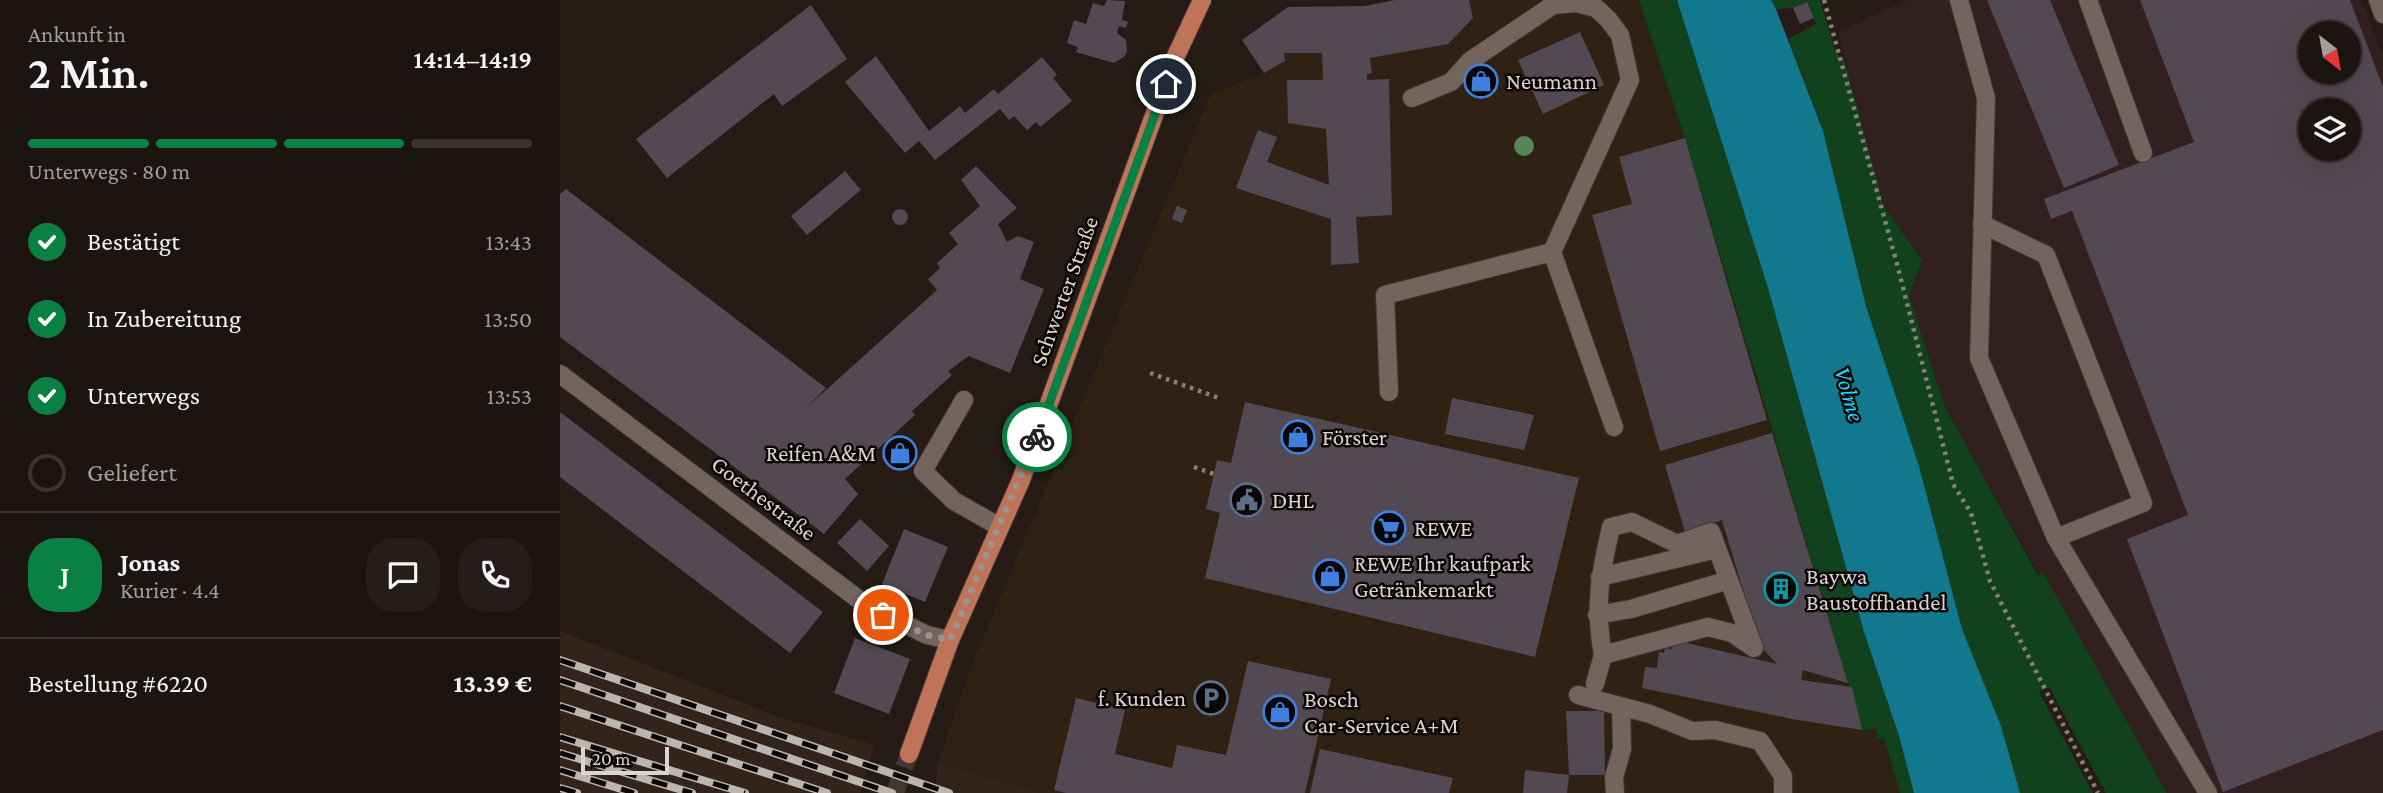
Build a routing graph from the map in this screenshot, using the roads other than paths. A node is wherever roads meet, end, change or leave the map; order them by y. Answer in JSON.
{"nodes":[{"id":1,"x":1202,"y":0,"type":"edge"},
{"id":2,"x":1959,"y":0,"type":"edge"},
{"id":3,"x":2088,"y":0,"type":"edge"},
{"id":4,"x":2378,"y":0,"type":"edge"},
{"id":5,"x":1553,"y":2,"type":"edge"},
{"id":6,"x":2383,"y":14,"type":"edge"},
{"id":7,"x":1412,"y":98,"type":"dead end"},
{"id":8,"x":2143,"y":153,"type":"dead end"},
{"id":9,"x":1982,"y":224,"type":"junction"},
{"id":10,"x":1552,"y":252,"type":"junction"},
{"id":11,"x":560,"y":374,"type":"edge"},
{"id":12,"x":1389,"y":392,"type":"dead end"},
{"id":13,"x":964,"y":400,"type":"dead end"},
{"id":14,"x":1614,"y":427,"type":"dead end"},
{"id":15,"x":1000,"y":527,"type":"junction"},
{"id":16,"x":2056,"y":538,"type":"junction"},
{"id":17,"x":1717,"y":549,"type":"junction"},
{"id":18,"x":1600,"y":577,"type":"junction"},
{"id":19,"x":1729,"y":580,"type":"junction"},
{"id":20,"x":1597,"y":615,"type":"junction"},
{"id":21,"x":950,"y":640,"type":"junction"},
{"id":22,"x":1603,"y":655,"type":"junction"},
{"id":23,"x":1595,"y":684,"type":"dead end"},
{"id":24,"x":1578,"y":695,"type":"dead end"},
{"id":25,"x":1622,"y":707,"type":"junction"},
{"id":26,"x":909,"y":754,"type":"tunnel mouth"},
{"id":27,"x":1615,"y":793,"type":"edge"},
{"id":28,"x":1783,"y":793,"type":"edge"},
{"id":29,"x":2208,"y":793,"type":"edge"}],
"edges":[{"from":1,"to":15,"type":"main road","name":"Schwerter Straße"},
{"from":2,"to":9,"type":"street"},
{"from":3,"to":8,"type":"street"},
{"from":4,"to":6,"type":"street"},
{"from":5,"to":7,"type":"street"},
{"from":5,"to":10,"type":"street"},
{"from":9,"to":16,"type":"street"},
{"from":9,"to":16,"type":"street"},
{"from":10,"to":12,"type":"street"},
{"from":10,"to":14,"type":"street"},
{"from":11,"to":21,"type":"street","name":"Goethestraße"},
{"from":13,"to":15,"type":"street"},
{"from":15,"to":21,"type":"main road","name":"Schwerter Straße"},
{"from":16,"to":29,"type":"street"},
{"from":17,"to":18,"type":"street"},
{"from":17,"to":18,"type":"street"},
{"from":17,"to":19,"type":"street"},
{"from":18,"to":20,"type":"street"},
{"from":19,"to":20,"type":"street"},
{"from":19,"to":22,"type":"street"},
{"from":20,"to":22,"type":"street"},
{"from":21,"to":26,"type":"main road","name":"Schwerter Straße"},
{"from":22,"to":23,"type":"street"},
{"from":24,"to":25,"type":"street"},
{"from":25,"to":27,"type":"street"},
{"from":25,"to":28,"type":"street"}]}
